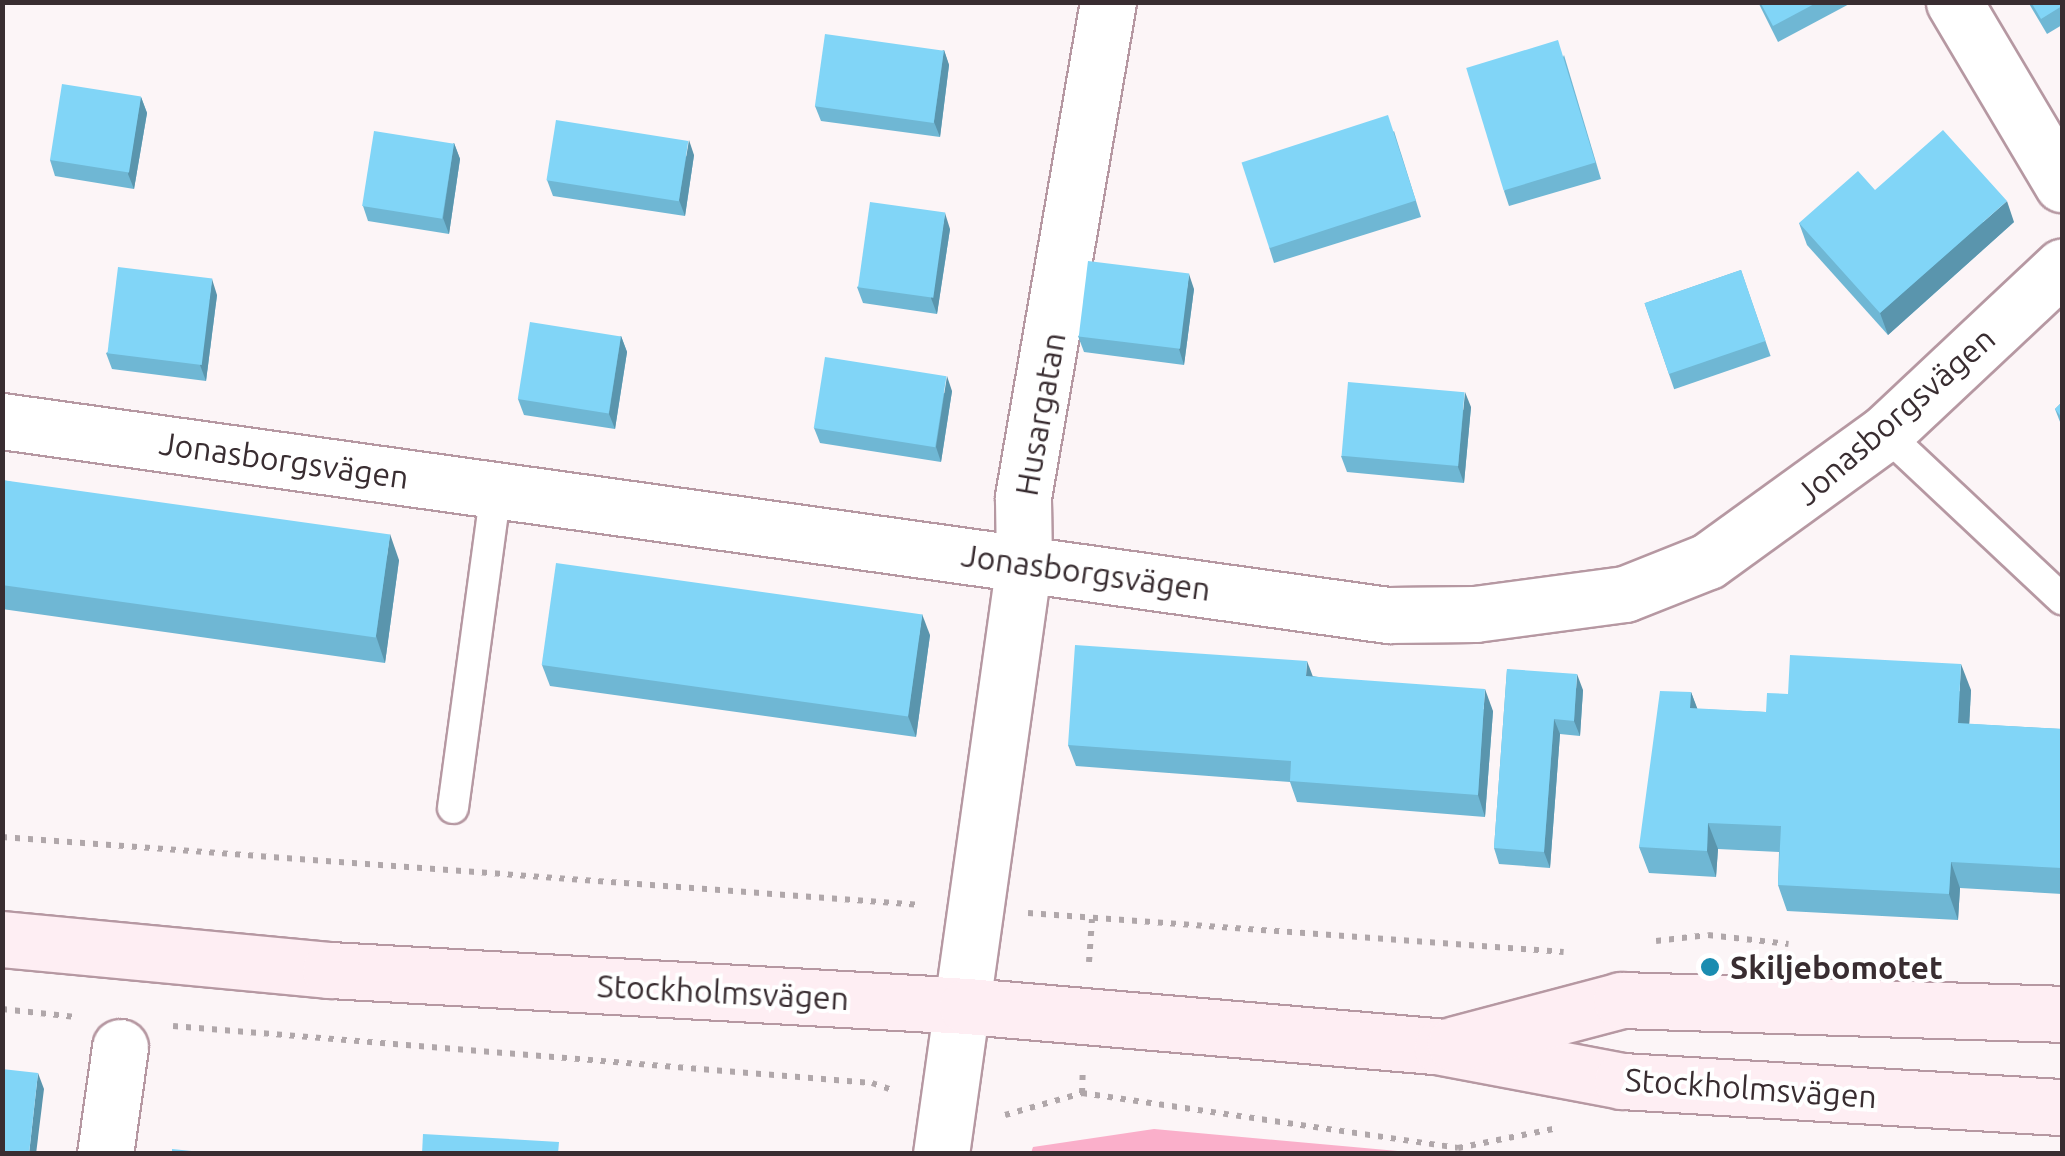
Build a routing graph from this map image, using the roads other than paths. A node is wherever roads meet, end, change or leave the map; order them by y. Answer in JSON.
{"nodes":[{"id":1,"x":1108,"y":2,"type":"edge"},
{"id":2,"x":1954,"y":2,"type":"edge"},
{"id":3,"x":2062,"y":184,"type":"edge"},
{"id":4,"x":2062,"y":267,"type":"edge"},
{"id":5,"x":2,"y":421,"type":"edge"},
{"id":6,"x":1885,"y":433,"type":"junction"},
{"id":7,"x":496,"y":489,"type":"junction"},
{"id":8,"x":1024,"y":563,"type":"junction"},
{"id":9,"x":2062,"y":600,"type":"edge"},
{"id":10,"x":454,"y":808,"type":"dead end"},
{"id":11,"x":2,"y":939,"type":"edge"},
{"id":12,"x":966,"y":1006,"type":"junction"},
{"id":13,"x":2062,"y":1014,"type":"edge"},
{"id":14,"x":120,"y":1047,"type":"dead end"},
{"id":15,"x":1442,"y":1047,"type":"junction"},
{"id":16,"x":2052,"y":1115,"type":"edge"},
{"id":17,"x":105,"y":1154,"type":"edge"},
{"id":18,"x":941,"y":1154,"type":"edge"}],
"edges":[{"from":1,"to":8,"type":"street","name":"Husargatan"},
{"from":2,"to":3,"type":"street"},
{"from":4,"to":6,"type":"street","name":"Jonasborgsvägen"},
{"from":5,"to":7,"type":"street","name":"Jonasborgsvägen"},
{"from":6,"to":8,"type":"street","name":"Jonasborgsvägen"},
{"from":6,"to":9,"type":"lane"},
{"from":7,"to":8,"type":"street","name":"Jonasborgsvägen"},
{"from":7,"to":10,"type":"lane"},
{"from":8,"to":12,"type":"street","name":"Husargatan"},
{"from":11,"to":12,"type":"main road","name":"Stockholmsvägen"},
{"from":12,"to":15,"type":"main road","name":"Stockholmsvägen"},
{"from":12,"to":18,"type":"street","name":"Husargatan"},
{"from":13,"to":15,"type":"main road","name":"Stockholmsvägen"},
{"from":14,"to":17,"type":"street"},
{"from":15,"to":16,"type":"main road","name":"Stockholmsvägen"}]}
